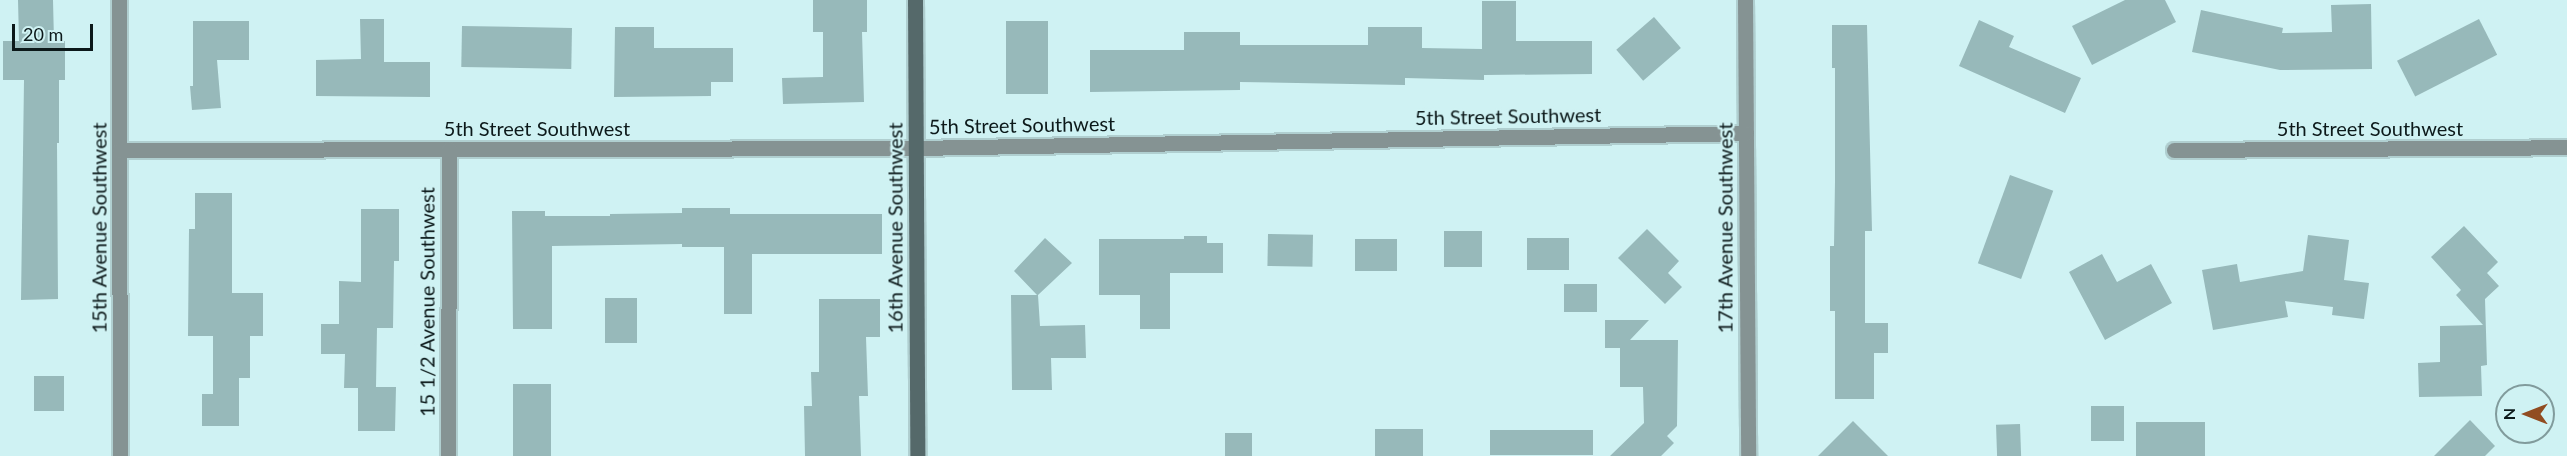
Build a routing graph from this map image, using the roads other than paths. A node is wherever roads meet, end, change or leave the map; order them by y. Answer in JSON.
{"nodes":[{"id":1,"x":119,"y":0,"type":"edge"},
{"id":2,"x":915,"y":0,"type":"edge"},
{"id":3,"x":1745,"y":0,"type":"edge"},
{"id":4,"x":1746,"y":133,"type":"junction"},
{"id":5,"x":2567,"y":147,"type":"edge"},
{"id":6,"x":915,"y":148,"type":"junction"},
{"id":7,"x":449,"y":149,"type":"junction"},
{"id":8,"x":120,"y":150,"type":"junction"},
{"id":9,"x":2174,"y":150,"type":"dead end"},
{"id":10,"x":120,"y":456,"type":"edge"},
{"id":11,"x":448,"y":456,"type":"edge"},
{"id":12,"x":916,"y":456,"type":"edge"},
{"id":13,"x":1748,"y":456,"type":"edge"}],
"edges":[{"from":1,"to":8,"type":"street","name":"15th Avenue Southwest"},
{"from":2,"to":6,"type":"street","name":"16th Avenue Southwest"},
{"from":3,"to":4,"type":"street","name":"17th Avenue Southwest"},
{"from":4,"to":6,"type":"street","name":"5th Street Southwest"},
{"from":4,"to":13,"type":"street","name":"17th Avenue Southwest"},
{"from":5,"to":9,"type":"street","name":"5th Street Southwest"},
{"from":6,"to":7,"type":"street","name":"5th Street Southwest"},
{"from":6,"to":12,"type":"street","name":"16th Avenue Southwest"},
{"from":7,"to":8,"type":"street","name":"5th Street Southwest"},
{"from":7,"to":11,"type":"street","name":"15 1/2 Avenue Southwest"},
{"from":8,"to":10,"type":"street","name":"15th Avenue Southwest"}]}
